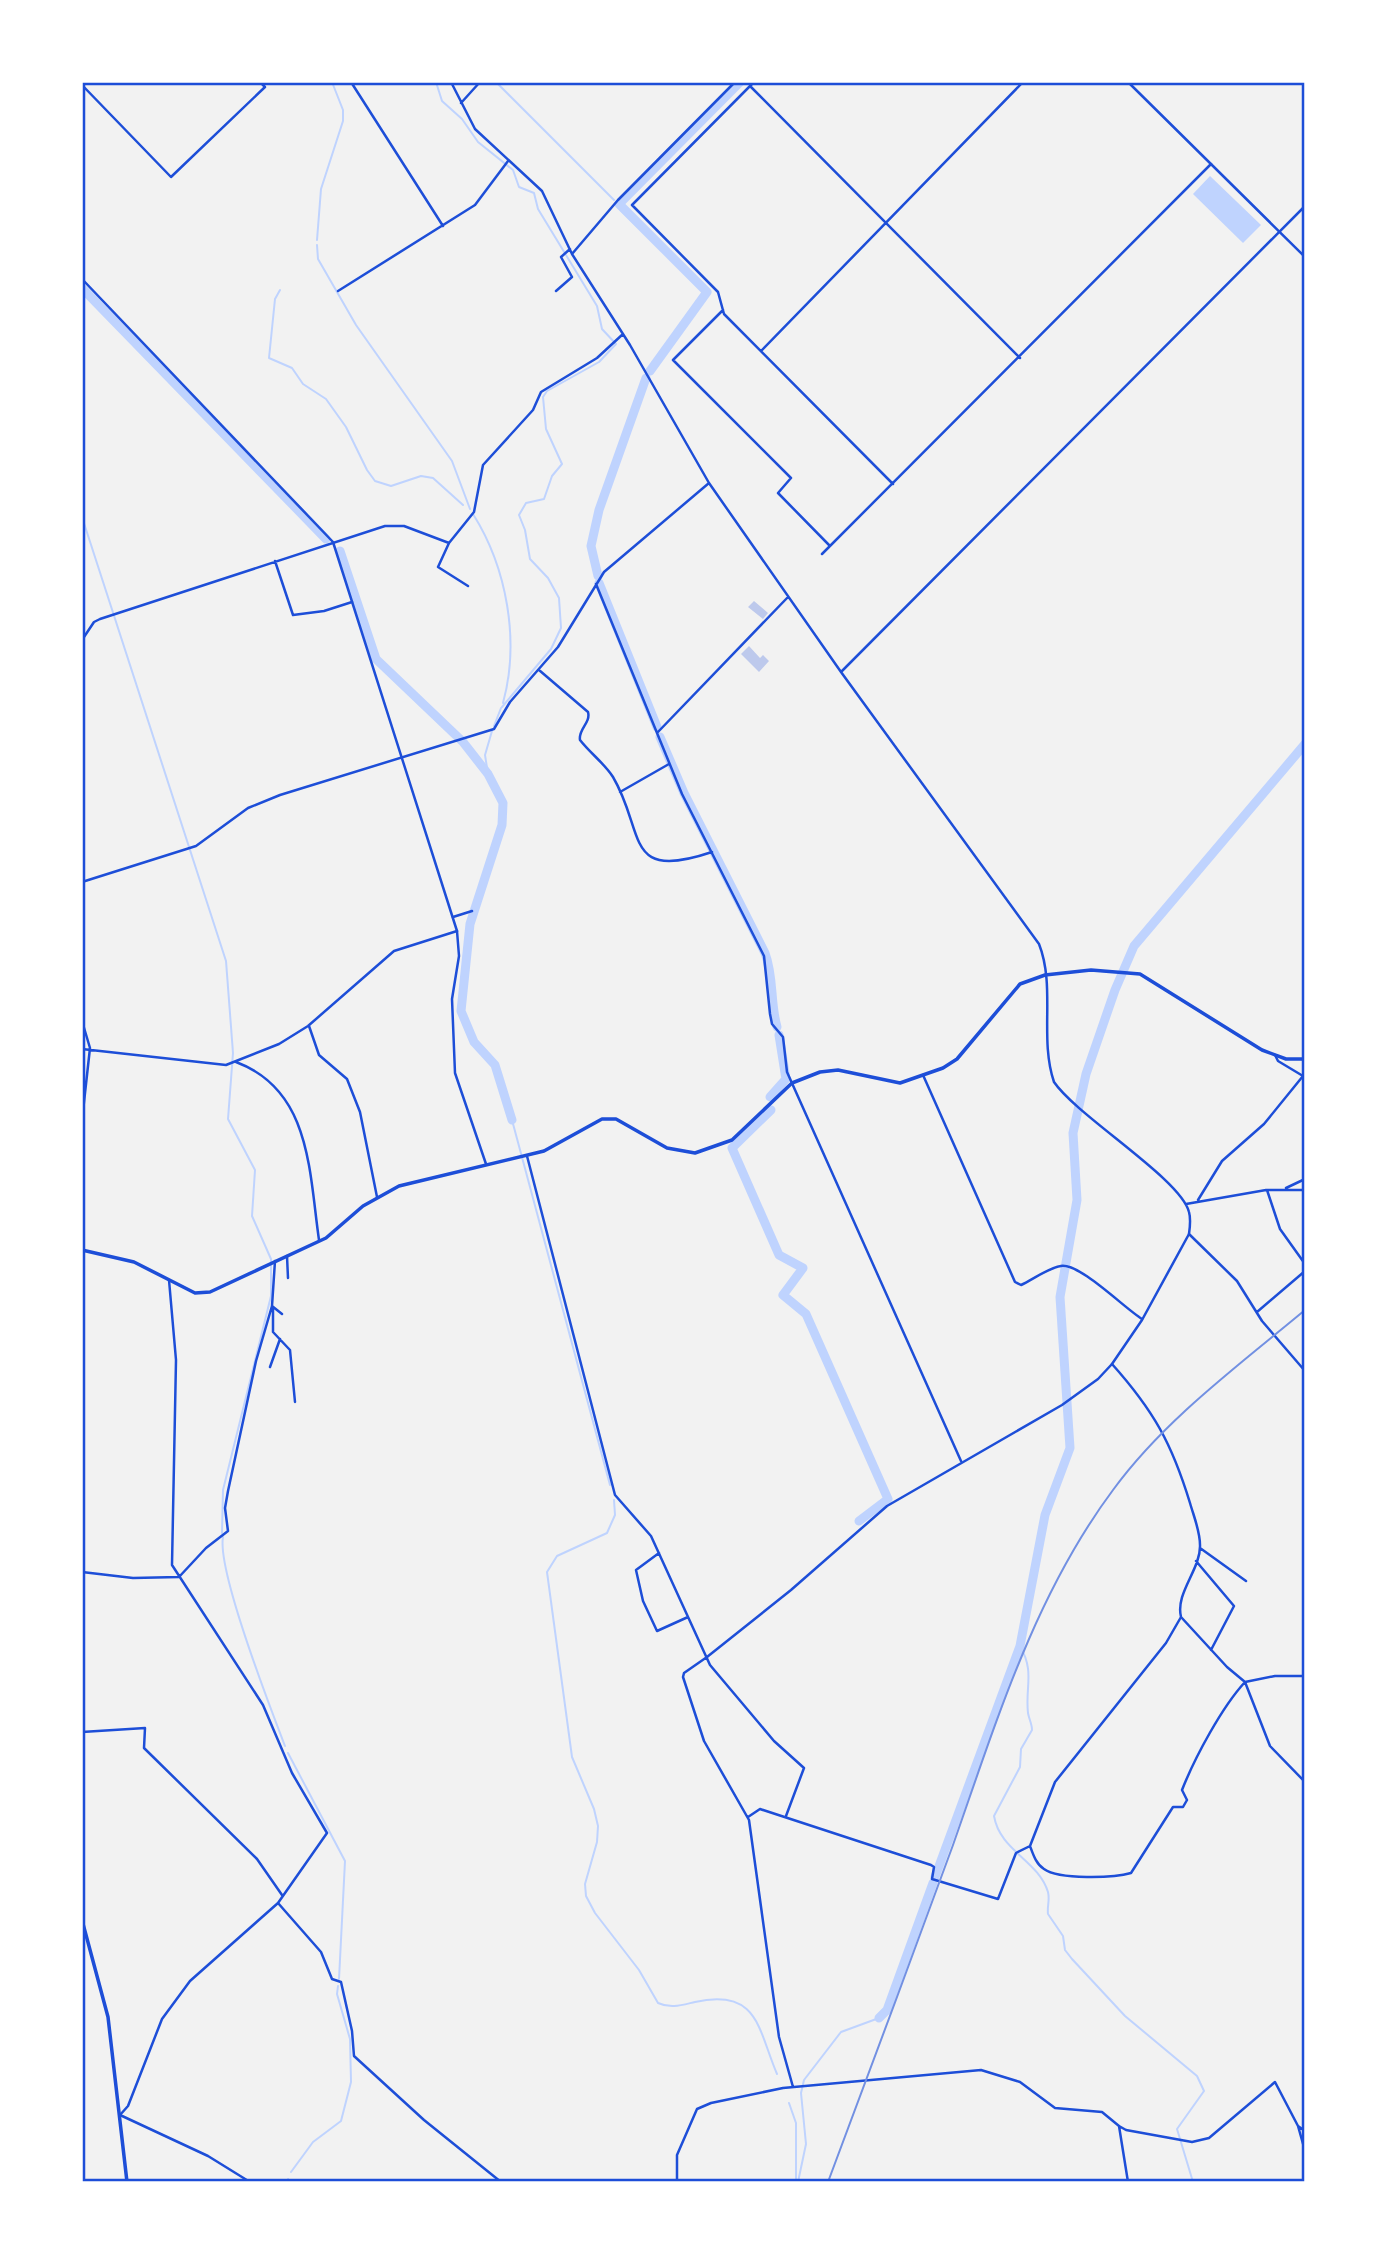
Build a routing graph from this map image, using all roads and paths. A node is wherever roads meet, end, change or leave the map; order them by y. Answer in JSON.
{"nodes":[{"id":1,"x":260,"y":82,"type":"edge"},
{"id":2,"x":351,"y":82,"type":"edge"},
{"id":3,"x":451,"y":82,"type":"edge"},
{"id":4,"x":480,"y":82,"type":"edge"},
{"id":5,"x":735,"y":82,"type":"edge"},
{"id":6,"x":754,"y":82,"type":"edge"},
{"id":7,"x":1023,"y":82,"type":"edge"},
{"id":8,"x":1128,"y":82,"type":"edge"},
{"id":9,"x":82,"y":85,"type":"edge"},
{"id":10,"x":750,"y":86,"type":"junction"},
{"id":11,"x":461,"y":103,"type":"junction"},
{"id":12,"x":507,"y":163,"type":"junction"},
{"id":13,"x":1211,"y":164,"type":"junction"},
{"id":14,"x":1305,"y":206,"type":"edge"},
{"id":15,"x":884,"y":221,"type":"junction"},
{"id":16,"x":443,"y":226,"type":"junction"},
{"id":17,"x":1279,"y":232,"type":"junction"},
{"id":18,"x":566,"y":252,"type":"junction"},
{"id":19,"x":572,"y":254,"type":"junction"},
{"id":20,"x":1305,"y":257,"type":"edge"},
{"id":21,"x":82,"y":279,"type":"edge"},
{"id":22,"x":338,"y":291,"type":"dead end"},
{"id":23,"x":556,"y":291,"type":"dead end"},
{"id":24,"x":723,"y":310,"type":"junction"},
{"id":25,"x":624,"y":334,"type":"junction"},
{"id":26,"x":761,"y":351,"type":"junction"},
{"id":27,"x":1020,"y":358,"type":"junction"},
{"id":28,"x":709,"y":483,"type":"junction"},
{"id":29,"x":893,"y":484,"type":"junction"},
{"id":30,"x":333,"y":542,"type":"junction"},
{"id":31,"x":449,"y":543,"type":"junction"},
{"id":32,"x":830,"y":546,"type":"junction"},
{"id":33,"x":822,"y":554,"type":"dead end"},
{"id":34,"x":275,"y":561,"type":"junction"},
{"id":35,"x":596,"y":584,"type":"junction"},
{"id":36,"x":468,"y":586,"type":"dead end"},
{"id":37,"x":788,"y":597,"type":"junction"},
{"id":38,"x":352,"y":602,"type":"junction"},
{"id":39,"x":82,"y":640,"type":"edge"},
{"id":40,"x":539,"y":670,"type":"junction"},
{"id":41,"x":841,"y":672,"type":"junction"},
{"id":42,"x":657,"y":733,"type":"junction"},
{"id":43,"x":403,"y":756,"type":"junction"},
{"id":44,"x":669,"y":764,"type":"junction"},
{"id":45,"x":620,"y":792,"type":"junction"},
{"id":46,"x":712,"y":852,"type":"junction"},
{"id":47,"x":82,"y":882,"type":"edge"},
{"id":48,"x":472,"y":911,"type":"dead end"},
{"id":49,"x":453,"y":917,"type":"junction"},
{"id":50,"x":457,"y":931,"type":"junction"},
{"id":51,"x":1045,"y":975,"type":"junction"},
{"id":52,"x":82,"y":1021,"type":"edge"},
{"id":53,"x":308,"y":1026,"type":"junction"},
{"id":54,"x":90,"y":1048,"type":"junction"},
{"id":55,"x":82,"y":1049,"type":"edge"},
{"id":56,"x":1275,"y":1055,"type":"junction"},
{"id":57,"x":1305,"y":1059,"type":"edge"},
{"id":58,"x":234,"y":1063,"type":"junction"},
{"id":59,"x":923,"y":1075,"type":"junction"},
{"id":60,"x":1304,"y":1076,"type":"edge"},
{"id":61,"x":792,"y":1083,"type":"junction"},
{"id":62,"x":82,"y":1120,"type":"edge"},
{"id":63,"x":525,"y":1156,"type":"junction"},
{"id":64,"x":486,"y":1164,"type":"junction"},
{"id":65,"x":1305,"y":1179,"type":"edge"},
{"id":66,"x":1286,"y":1188,"type":"junction"},
{"id":67,"x":1266,"y":1190,"type":"junction"},
{"id":68,"x":1305,"y":1191,"type":"edge"},
{"id":69,"x":377,"y":1197,"type":"junction"},
{"id":70,"x":1198,"y":1200,"type":"junction"},
{"id":71,"x":1186,"y":1204,"type":"junction"},
{"id":72,"x":1189,"y":1234,"type":"junction"},
{"id":73,"x":319,"y":1240,"type":"junction"},
{"id":74,"x":82,"y":1250,"type":"edge"},
{"id":75,"x":286,"y":1256,"type":"junction"},
{"id":76,"x":272,"y":1262,"type":"junction"},
{"id":77,"x":1305,"y":1264,"type":"edge"},
{"id":78,"x":1305,"y":1271,"type":"edge"},
{"id":79,"x":288,"y":1278,"type":"dead end"},
{"id":80,"x":169,"y":1280,"type":"junction"},
{"id":81,"x":272,"y":1306,"type":"junction"},
{"id":82,"x":1257,"y":1312,"type":"junction"},
{"id":83,"x":282,"y":1314,"type":"dead end"},
{"id":84,"x":1142,"y":1320,"type":"junction"},
{"id":85,"x":280,"y":1339,"type":"junction"},
{"id":86,"x":1112,"y":1364,"type":"junction"},
{"id":87,"x":270,"y":1367,"type":"dead end"},
{"id":88,"x":1305,"y":1371,"type":"edge"},
{"id":89,"x":295,"y":1402,"type":"dead end"},
{"id":90,"x":961,"y":1461,"type":"junction"},
{"id":91,"x":1200,"y":1548,"type":"junction"},
{"id":92,"x":659,"y":1553,"type":"junction"},
{"id":93,"x":1196,"y":1561,"type":"junction"},
{"id":94,"x":82,"y":1572,"type":"edge"},
{"id":95,"x":178,"y":1577,"type":"junction"},
{"id":96,"x":1246,"y":1581,"type":"dead end"},
{"id":97,"x":688,"y":1617,"type":"junction"},
{"id":98,"x":1181,"y":1617,"type":"junction"},
{"id":99,"x":1211,"y":1650,"type":"junction"},
{"id":100,"x":707,"y":1657,"type":"junction"},
{"id":101,"x":1305,"y":1676,"type":"edge"},
{"id":102,"x":1245,"y":1682,"type":"junction"},
{"id":103,"x":82,"y":1732,"type":"edge"},
{"id":104,"x":1305,"y":1782,"type":"edge"},
{"id":105,"x":786,"y":1816,"type":"junction"},
{"id":106,"x":748,"y":1817,"type":"junction"},
{"id":107,"x":1030,"y":1846,"type":"junction"},
{"id":108,"x":282,"y":1895,"type":"junction"},
{"id":109,"x":278,"y":1903,"type":"junction"},
{"id":110,"x":82,"y":1920,"type":"edge"},
{"id":111,"x":793,"y":2087,"type":"junction"},
{"id":112,"x":120,"y":2115,"type":"junction"},
{"id":113,"x":1119,"y":2126,"type":"junction"},
{"id":114,"x":1298,"y":2126,"type":"junction"},
{"id":115,"x":1305,"y":2131,"type":"edge"},
{"id":116,"x":1305,"y":2151,"type":"edge"},
{"id":117,"x":127,"y":2182,"type":"edge"},
{"id":118,"x":250,"y":2182,"type":"edge"},
{"id":119,"x":501,"y":2182,"type":"edge"},
{"id":120,"x":677,"y":2182,"type":"edge"},
{"id":121,"x":1128,"y":2182,"type":"edge"}],
"edges":[{"from":1,"to":9,"type":"street"},
{"from":2,"to":16,"type":"street"},
{"from":3,"to":11,"type":"street"},
{"from":4,"to":11,"type":"street"},
{"from":5,"to":19,"type":"street"},
{"from":6,"to":10,"type":"street"},
{"from":7,"to":15,"type":"street"},
{"from":8,"to":13,"type":"street"},
{"from":10,"to":15,"type":"street"},
{"from":10,"to":24,"type":"street"},
{"from":11,"to":12,"type":"street"},
{"from":12,"to":16,"type":"street"},
{"from":12,"to":18,"type":"street"},
{"from":13,"to":17,"type":"street"},
{"from":13,"to":27,"type":"street"},
{"from":14,"to":17,"type":"street"},
{"from":15,"to":26,"type":"street"},
{"from":15,"to":27,"type":"street"},
{"from":16,"to":22,"type":"street"},
{"from":17,"to":20,"type":"street"},
{"from":17,"to":41,"type":"street"},
{"from":18,"to":19,"type":"street"},
{"from":18,"to":23,"type":"street"},
{"from":19,"to":25,"type":"street"},
{"from":21,"to":30,"type":"street"},
{"from":24,"to":26,"type":"street"},
{"from":24,"to":32,"type":"street"},
{"from":25,"to":28,"type":"street"},
{"from":25,"to":31,"type":"street"},
{"from":26,"to":29,"type":"street"},
{"from":27,"to":29,"type":"street"},
{"from":28,"to":35,"type":"street"},
{"from":28,"to":37,"type":"street"},
{"from":29,"to":32,"type":"street"},
{"from":30,"to":31,"type":"street"},
{"from":30,"to":34,"type":"street"},
{"from":30,"to":38,"type":"street"},
{"from":31,"to":36,"type":"street"},
{"from":32,"to":33,"type":"street"},
{"from":34,"to":38,"type":"street"},
{"from":34,"to":39,"type":"street"},
{"from":35,"to":40,"type":"street"},
{"from":35,"to":42,"type":"street"},
{"from":37,"to":41,"type":"street"},
{"from":37,"to":42,"type":"street"},
{"from":38,"to":43,"type":"street"},
{"from":40,"to":43,"type":"street"},
{"from":40,"to":45,"type":"street"},
{"from":41,"to":51,"type":"street"},
{"from":42,"to":44,"type":"street"},
{"from":43,"to":47,"type":"street"},
{"from":43,"to":49,"type":"street"},
{"from":44,"to":45,"type":"street"},
{"from":44,"to":46,"type":"street"},
{"from":45,"to":46,"type":"street"},
{"from":46,"to":61,"type":"street"},
{"from":48,"to":49,"type":"street"},
{"from":49,"to":50,"type":"street"},
{"from":50,"to":53,"type":"street"},
{"from":50,"to":64,"type":"street"},
{"from":51,"to":56,"type":"main road"},
{"from":51,"to":59,"type":"main road"},
{"from":51,"to":71,"type":"street"},
{"from":52,"to":54,"type":"street"},
{"from":53,"to":58,"type":"street"},
{"from":53,"to":69,"type":"street"},
{"from":54,"to":55,"type":"street"},
{"from":54,"to":58,"type":"street"},
{"from":54,"to":62,"type":"street"},
{"from":56,"to":57,"type":"main road"},
{"from":56,"to":60,"type":"street"},
{"from":58,"to":73,"type":"street"},
{"from":59,"to":61,"type":"main road"},
{"from":59,"to":84,"type":"street"},
{"from":60,"to":70,"type":"street"},
{"from":61,"to":63,"type":"main road"},
{"from":61,"to":90,"type":"street"},
{"from":63,"to":64,"type":"main road"},
{"from":63,"to":92,"type":"street"},
{"from":64,"to":69,"type":"main road"},
{"from":65,"to":66,"type":"street"},
{"from":66,"to":67,"type":"street"},
{"from":66,"to":68,"type":"street"},
{"from":67,"to":70,"type":"street"},
{"from":67,"to":77,"type":"street"},
{"from":69,"to":73,"type":"main road"},
{"from":70,"to":71,"type":"street"},
{"from":71,"to":72,"type":"street"},
{"from":72,"to":82,"type":"street"},
{"from":72,"to":84,"type":"street"},
{"from":73,"to":75,"type":"main road"},
{"from":74,"to":80,"type":"main road"},
{"from":75,"to":76,"type":"main road"},
{"from":75,"to":79,"type":"street"},
{"from":76,"to":80,"type":"main road"},
{"from":76,"to":81,"type":"street"},
{"from":78,"to":82,"type":"street"},
{"from":80,"to":95,"type":"street"},
{"from":81,"to":83,"type":"street"},
{"from":81,"to":85,"type":"street"},
{"from":81,"to":95,"type":"street"},
{"from":82,"to":88,"type":"street"},
{"from":84,"to":86,"type":"street"},
{"from":85,"to":87,"type":"street"},
{"from":85,"to":89,"type":"street"},
{"from":86,"to":90,"type":"street"},
{"from":86,"to":91,"type":"street"},
{"from":90,"to":100,"type":"street"},
{"from":91,"to":93,"type":"street"},
{"from":91,"to":96,"type":"street"},
{"from":92,"to":97,"type":"street"},
{"from":92,"to":97,"type":"street"},
{"from":93,"to":98,"type":"street"},
{"from":93,"to":99,"type":"street"},
{"from":94,"to":95,"type":"street"},
{"from":95,"to":108,"type":"street"},
{"from":97,"to":100,"type":"street"},
{"from":98,"to":99,"type":"street"},
{"from":98,"to":107,"type":"street"},
{"from":99,"to":102,"type":"street"},
{"from":100,"to":105,"type":"street"},
{"from":100,"to":106,"type":"street"},
{"from":101,"to":102,"type":"street"},
{"from":102,"to":104,"type":"street"},
{"from":102,"to":107,"type":"street"},
{"from":103,"to":108,"type":"street"},
{"from":105,"to":106,"type":"street"},
{"from":105,"to":107,"type":"street"},
{"from":106,"to":111,"type":"street"},
{"from":108,"to":109,"type":"street"},
{"from":109,"to":112,"type":"street"},
{"from":109,"to":119,"type":"street"},
{"from":110,"to":112,"type":"main road"},
{"from":111,"to":113,"type":"street"},
{"from":111,"to":120,"type":"street"},
{"from":112,"to":117,"type":"main road"},
{"from":112,"to":118,"type":"street"},
{"from":113,"to":114,"type":"street"},
{"from":113,"to":121,"type":"street"},
{"from":114,"to":115,"type":"street"},
{"from":114,"to":116,"type":"street"}]}
